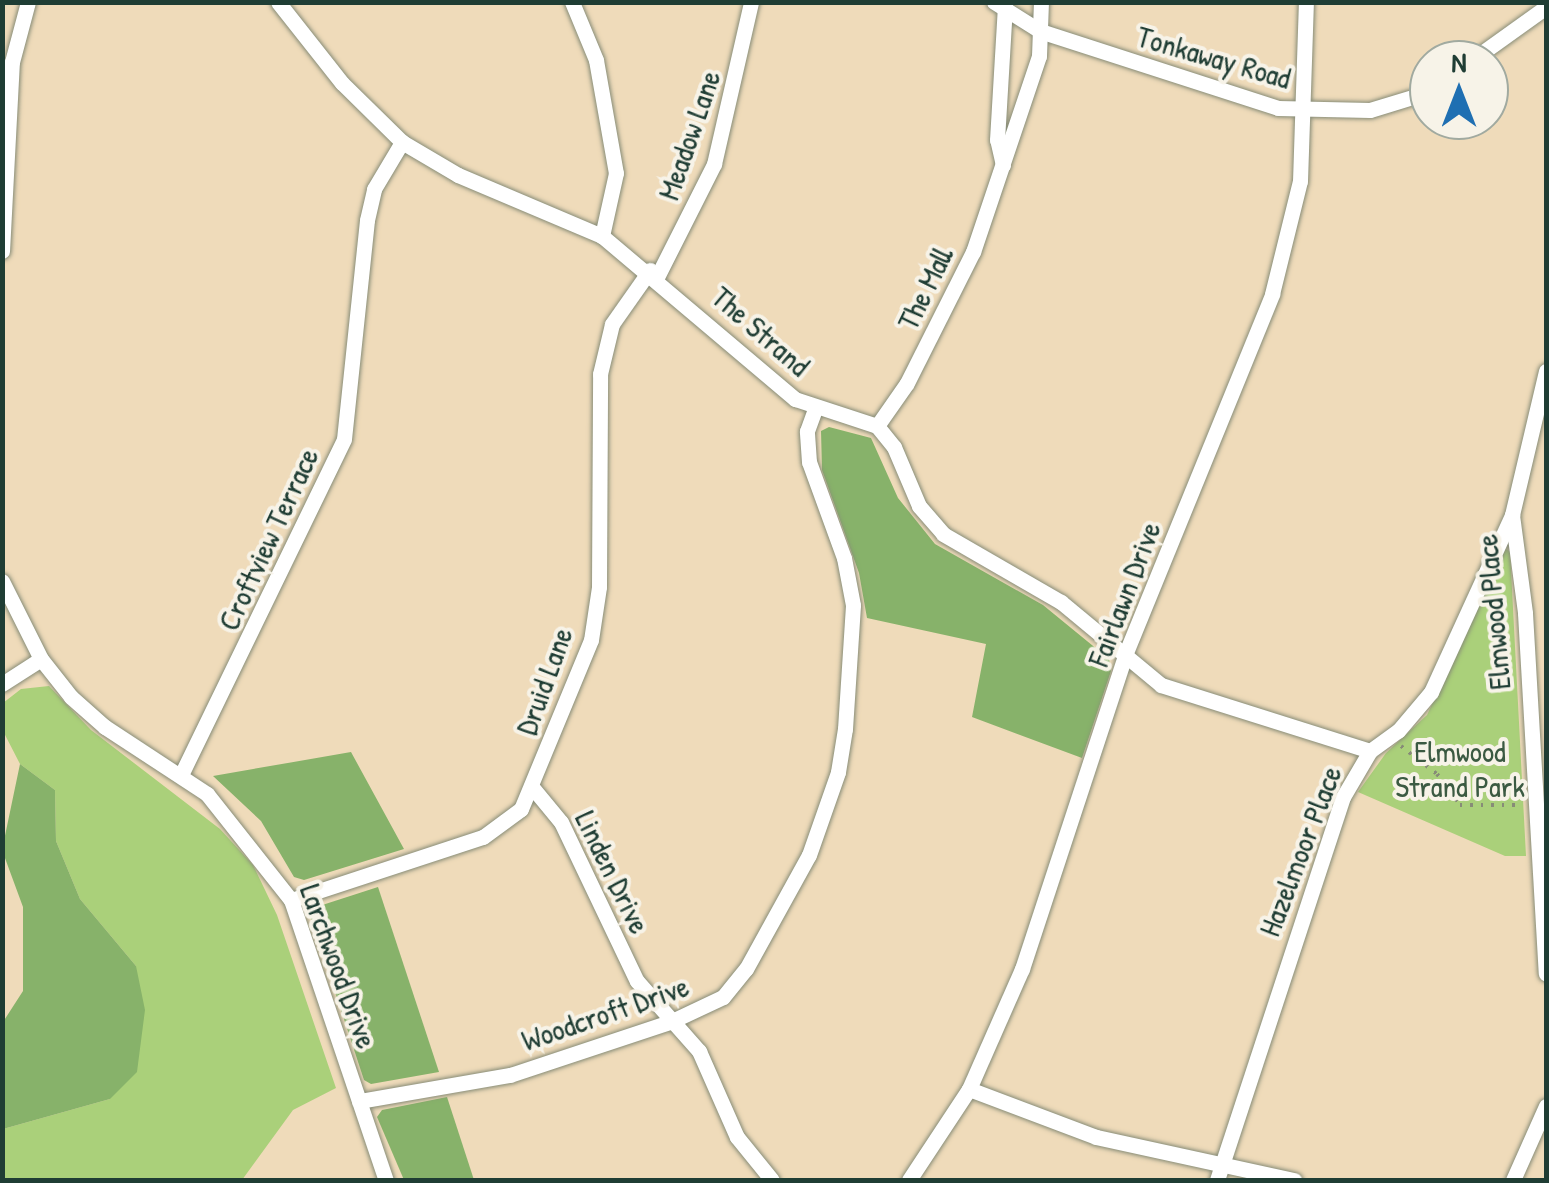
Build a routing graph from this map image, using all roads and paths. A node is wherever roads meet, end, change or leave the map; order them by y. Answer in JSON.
{"nodes":[{"id":1,"x":28,"y":2,"type":"edge"},
{"id":2,"x":278,"y":2,"type":"edge"},
{"id":3,"x":572,"y":2,"type":"edge"},
{"id":4,"x":751,"y":2,"type":"edge"},
{"id":5,"x":1041,"y":2,"type":"edge"},
{"id":6,"x":1306,"y":2,"type":"edge"},
{"id":7,"x":1001,"y":5,"type":"edge"},
{"id":8,"x":1546,"y":7,"type":"edge"},
{"id":9,"x":1040,"y":31,"type":"junction"},
{"id":10,"x":1500,"y":40,"type":"edge"},
{"id":11,"x":1409,"y":98,"type":"edge"},
{"id":12,"x":1303,"y":110,"type":"junction"},
{"id":13,"x":402,"y":142,"type":"junction"},
{"id":14,"x":1002,"y":165,"type":"junction"},
{"id":15,"x":602,"y":236,"type":"junction"},
{"id":16,"x":2,"y":251,"type":"edge"},
{"id":17,"x":654,"y":274,"type":"junction"},
{"id":18,"x":1546,"y":371,"type":"edge"},
{"id":19,"x":815,"y":409,"type":"junction"},
{"id":20,"x":877,"y":426,"type":"junction"},
{"id":21,"x":1512,"y":516,"type":"junction"},
{"id":22,"x":2,"y":581,"type":"edge"},
{"id":23,"x":1126,"y":656,"type":"junction"},
{"id":24,"x":41,"y":659,"type":"junction"},
{"id":25,"x":2,"y":684,"type":"edge"},
{"id":26,"x":1389,"y":738,"type":"junction"},
{"id":27,"x":1370,"y":751,"type":"junction"},
{"id":28,"x":181,"y":775,"type":"junction"},
{"id":29,"x":532,"y":787,"type":"junction"},
{"id":30,"x":1535,"y":806,"type":"junction"},
{"id":31,"x":1543,"y":881,"type":"edge"},
{"id":32,"x":291,"y":900,"type":"junction"},
{"id":33,"x":1546,"y":973,"type":"edge"},
{"id":34,"x":672,"y":1021,"type":"junction"},
{"id":35,"x":969,"y":1089,"type":"junction"},
{"id":36,"x":359,"y":1101,"type":"junction"},
{"id":37,"x":1546,"y":1106,"type":"edge"},
{"id":38,"x":1219,"y":1172,"type":"edge"},
{"id":39,"x":386,"y":1180,"type":"edge"},
{"id":40,"x":772,"y":1180,"type":"edge"},
{"id":41,"x":909,"y":1180,"type":"edge"},
{"id":42,"x":1294,"y":1180,"type":"edge"},
{"id":43,"x":1513,"y":1180,"type":"edge"}],
"edges":[{"from":1,"to":16,"type":"street"},
{"from":2,"to":13,"type":"street","name":"The Strand"},
{"from":3,"to":15,"type":"street"},
{"from":4,"to":17,"type":"street","name":"Meadow Lane"},
{"from":5,"to":9,"type":"street","name":"The Mall"},
{"from":6,"to":12,"type":"street","name":"Fairlawn Drive"},
{"from":7,"to":9,"type":"street","name":"Tonkaway Road"},
{"from":7,"to":14,"type":"street","name":"The Mall"},
{"from":8,"to":10,"type":"street"},
{"from":9,"to":12,"type":"street","name":"Tonkaway Road"},
{"from":9,"to":14,"type":"street","name":"The Mall"},
{"from":11,"to":12,"type":"street","name":"Tonkaway Road"},
{"from":12,"to":23,"type":"street","name":"Fairlawn Drive"},
{"from":13,"to":15,"type":"street","name":"The Strand"},
{"from":13,"to":28,"type":"street","name":"Croftview Terrace"},
{"from":14,"to":20,"type":"street","name":"The Mall"},
{"from":15,"to":17,"type":"street","name":"The Strand"},
{"from":17,"to":19,"type":"street","name":"The Strand"},
{"from":17,"to":29,"type":"street","name":"Druid Lane"},
{"from":18,"to":21,"type":"street","name":"Elmwood Place"},
{"from":19,"to":20,"type":"street","name":"The Strand"},
{"from":19,"to":34,"type":"street","name":"Woodcroft Drive"},
{"from":20,"to":23,"type":"street"},
{"from":21,"to":26,"type":"street","name":"Hazelmoor Place"},
{"from":21,"to":30,"type":"street","name":"Elmwood Place"},
{"from":22,"to":24,"type":"street","name":"Larchwood Drive"},
{"from":23,"to":27,"type":"street"},
{"from":23,"to":35,"type":"street","name":"Fairlawn Drive"},
{"from":24,"to":25,"type":"street"},
{"from":24,"to":28,"type":"street","name":"Larchwood Drive"},
{"from":26,"to":27,"type":"street","name":"Hazelmoor Place"},
{"from":26,"to":30,"type":"path"},
{"from":27,"to":38,"type":"street","name":"Hazelmoor Place"},
{"from":28,"to":32,"type":"street","name":"Larchwood Drive"},
{"from":29,"to":32,"type":"street","name":"Druid Lane"},
{"from":29,"to":34,"type":"street","name":"Linden Drive"},
{"from":30,"to":31,"type":"street","name":"Elmwood Place"},
{"from":31,"to":33,"type":"street","name":"Elmwood Place"},
{"from":32,"to":36,"type":"street","name":"Larchwood Drive"},
{"from":34,"to":36,"type":"street","name":"Woodcroft Drive"},
{"from":34,"to":40,"type":"street","name":"Linden Drive"},
{"from":35,"to":38,"type":"street"},
{"from":35,"to":41,"type":"street","name":"Fairlawn Drive"},
{"from":36,"to":39,"type":"street","name":"Larchwood Drive"},
{"from":37,"to":43,"type":"street"},
{"from":38,"to":42,"type":"street"}]}
